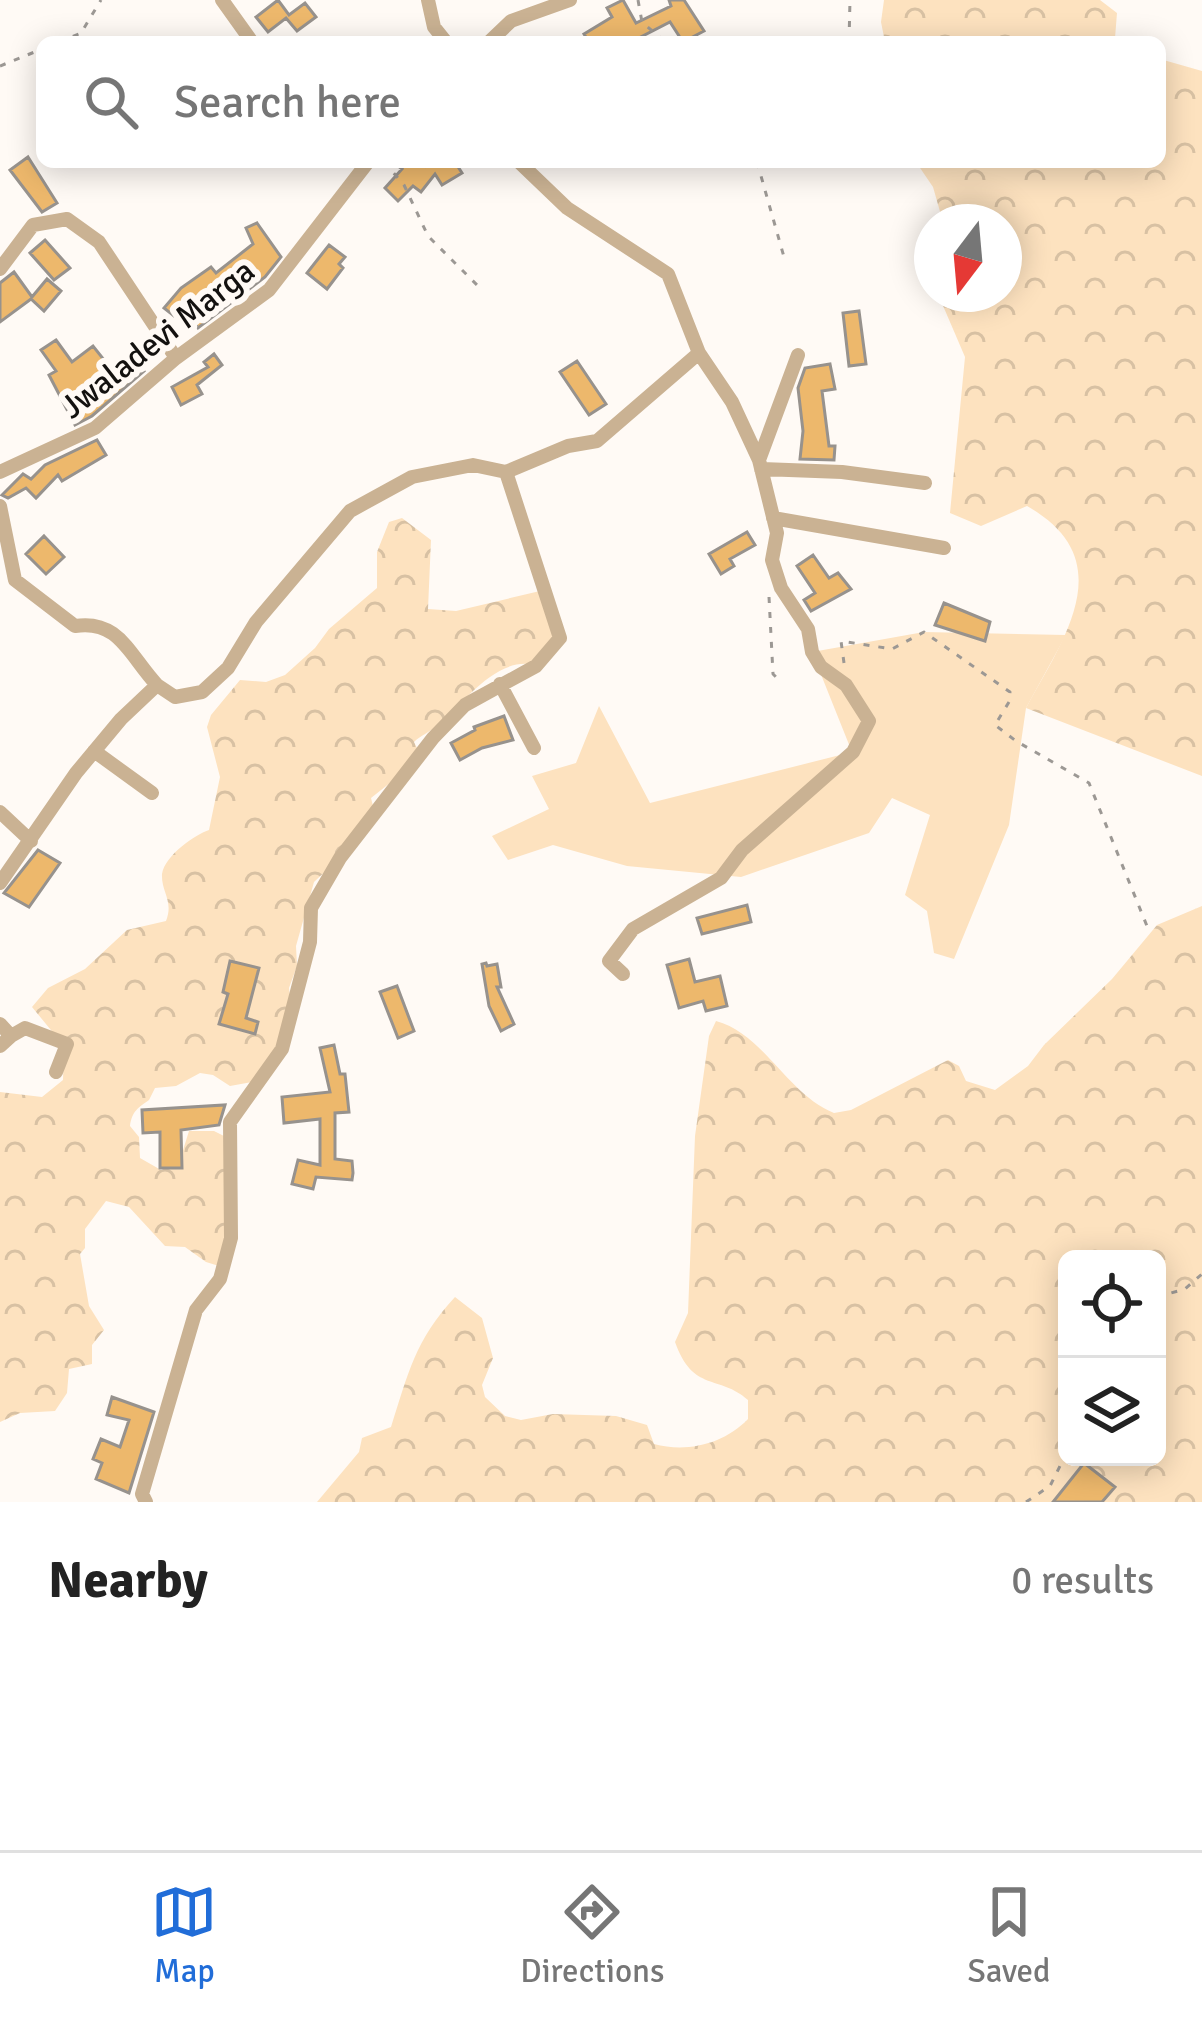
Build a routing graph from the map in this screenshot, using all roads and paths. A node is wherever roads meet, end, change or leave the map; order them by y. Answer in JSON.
{"nodes":[{"id":1,"x":101,"y":0,"type":"edge"},
{"id":2,"x":222,"y":0,"type":"edge"},
{"id":3,"x":428,"y":0,"type":"edge"},
{"id":4,"x":570,"y":0,"type":"edge"},
{"id":5,"x":638,"y":0,"type":"edge"},
{"id":6,"x":850,"y":0,"type":"edge"},
{"id":7,"x":74,"y":36,"type":"edge"},
{"id":8,"x":248,"y":36,"type":"edge"},
{"id":9,"x":441,"y":36,"type":"edge"},
{"id":10,"x":495,"y":36,"type":"edge"},
{"id":11,"x":658,"y":36,"type":"edge"},
{"id":12,"x":849,"y":36,"type":"edge"},
{"id":13,"x":36,"y":51,"type":"edge"},
{"id":14,"x":0,"y":66,"type":"edge"},
{"id":15,"x":359,"y":168,"type":"edge"},
{"id":16,"x":389,"y":168,"type":"edge"},
{"id":17,"x":525,"y":168,"type":"edge"},
{"id":18,"x":760,"y":168,"type":"edge"},
{"id":19,"x":784,"y":256,"type":"dead end"},
{"id":20,"x":0,"y":269,"type":"edge"},
{"id":21,"x":479,"y":287,"type":"dead end"},
{"id":22,"x":699,"y":353,"type":"junction"},
{"id":23,"x":798,"y":355,"type":"dead end"},
{"id":24,"x":176,"y":358,"type":"junction"},
{"id":25,"x":760,"y":464,"type":"junction"},
{"id":26,"x":0,"y":472,"type":"edge"},
{"id":27,"x":506,"y":472,"type":"junction"},
{"id":28,"x":926,"y":483,"type":"dead end"},
{"id":29,"x":0,"y":506,"type":"edge"},
{"id":30,"x":773,"y":518,"type":"junction"},
{"id":31,"x":944,"y":548,"type":"dead end"},
{"id":32,"x":768,"y":595,"type":"dead end"},
{"id":33,"x":779,"y":680,"type":"dead end"},
{"id":34,"x":500,"y":684,"type":"junction"},
{"id":35,"x":157,"y":685,"type":"junction"},
{"id":36,"x":847,"y":685,"type":"junction"},
{"id":37,"x":534,"y":748,"type":"dead end"},
{"id":38,"x":94,"y":751,"type":"junction"},
{"id":39,"x":152,"y":793,"type":"dead end"},
{"id":40,"x":0,"y":812,"type":"edge"},
{"id":41,"x":31,"y":842,"type":"junction"},
{"id":42,"x":0,"y":883,"type":"edge"},
{"id":43,"x":1149,"y":931,"type":"dead end"},
{"id":44,"x":623,"y":974,"type":"dead end"},
{"id":45,"x":4,"y":1035,"type":"edge"},
{"id":46,"x":56,"y":1072,"type":"dead end"},
{"id":47,"x":1202,"y":1274,"type":"edge"},
{"id":48,"x":1166,"y":1294,"type":"edge"},
{"id":49,"x":1060,"y":1466,"type":"edge"},
{"id":50,"x":146,"y":1502,"type":"edge"},
{"id":51,"x":1026,"y":1502,"type":"edge"}],
"edges":[{"from":1,"to":7,"type":"path"},
{"from":2,"to":8,"type":"street"},
{"from":3,"to":9,"type":"street"},
{"from":4,"to":10,"type":"street"},
{"from":5,"to":11,"type":"path"},
{"from":6,"to":12,"type":"path"},
{"from":13,"to":14,"type":"path"},
{"from":15,"to":24,"type":"street","name":"Jwaladevi Marga"},
{"from":16,"to":21,"type":"path"},
{"from":17,"to":22,"type":"street"},
{"from":18,"to":19,"type":"path"},
{"from":20,"to":24,"type":"street"},
{"from":22,"to":25,"type":"street"},
{"from":22,"to":27,"type":"street"},
{"from":23,"to":25,"type":"street"},
{"from":24,"to":26,"type":"street","name":"Jwaladevi Marga"},
{"from":25,"to":28,"type":"street"},
{"from":25,"to":30,"type":"street"},
{"from":27,"to":34,"type":"street"},
{"from":27,"to":35,"type":"street"},
{"from":29,"to":35,"type":"street"},
{"from":30,"to":31,"type":"street"},
{"from":30,"to":36,"type":"street"},
{"from":32,"to":33,"type":"path"},
{"from":34,"to":37,"type":"street"},
{"from":34,"to":50,"type":"street"},
{"from":35,"to":38,"type":"street"},
{"from":36,"to":43,"type":"path"},
{"from":36,"to":44,"type":"street"},
{"from":38,"to":39,"type":"street"},
{"from":38,"to":41,"type":"street"},
{"from":40,"to":41,"type":"street"},
{"from":41,"to":42,"type":"street"},
{"from":45,"to":46,"type":"street"},
{"from":47,"to":48,"type":"path"},
{"from":49,"to":51,"type":"path"}]}
